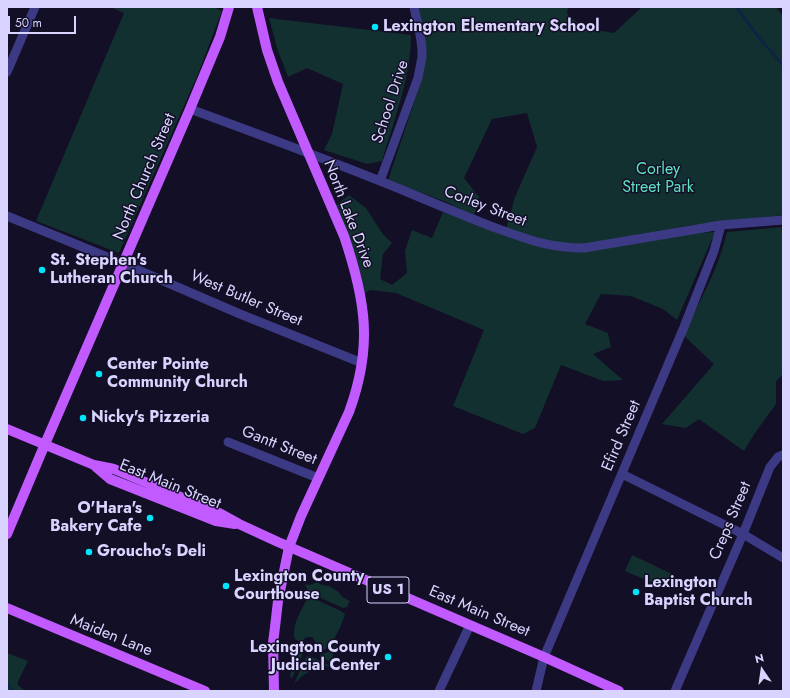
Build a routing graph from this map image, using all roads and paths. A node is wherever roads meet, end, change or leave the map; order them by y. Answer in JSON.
{"nodes":[{"id":1,"x":34,"y":7,"type":"edge"},
{"id":2,"x":230,"y":7,"type":"edge"},
{"id":3,"x":257,"y":7,"type":"edge"},
{"id":4,"x":414,"y":7,"type":"edge"},
{"id":5,"x":7,"y":72,"type":"edge"},
{"id":6,"x":190,"y":109,"type":"junction"},
{"id":7,"x":308,"y":153,"type":"junction"},
{"id":8,"x":380,"y":181,"type":"junction"},
{"id":9,"x":7,"y":216,"type":"edge"},
{"id":10,"x":783,"y":220,"type":"edge"},
{"id":11,"x":721,"y":225,"type":"junction"},
{"id":12,"x":124,"y":264,"type":"junction"},
{"id":13,"x":362,"y":363,"type":"junction"},
{"id":14,"x":7,"y":428,"type":"edge"},
{"id":15,"x":228,"y":442,"type":"dead end"},
{"id":16,"x":44,"y":444,"type":"junction"},
{"id":17,"x":783,"y":455,"type":"edge"},
{"id":18,"x":622,"y":474,"type":"junction"},
{"id":19,"x":318,"y":478,"type":"junction"},
{"id":20,"x":7,"y":534,"type":"edge"},
{"id":21,"x":743,"y":534,"type":"junction"},
{"id":22,"x":289,"y":547,"type":"junction"},
{"id":23,"x":783,"y":558,"type":"edge"},
{"id":24,"x":7,"y":608,"type":"edge"},
{"id":25,"x":470,"y":625,"type":"junction"},
{"id":26,"x":544,"y":657,"type":"junction"},
{"id":27,"x":205,"y":691,"type":"edge"},
{"id":28,"x":274,"y":691,"type":"edge"},
{"id":29,"x":439,"y":691,"type":"edge"},
{"id":30,"x":536,"y":691,"type":"edge"},
{"id":31,"x":619,"y":691,"type":"edge"},
{"id":32,"x":674,"y":691,"type":"edge"}],
"edges":[{"from":1,"to":5,"type":"street"},
{"from":2,"to":6,"type":"main road","name":"North Church Street"},
{"from":3,"to":7,"type":"main road","name":"North Lake Drive"},
{"from":4,"to":8,"type":"street","name":"School Drive"},
{"from":6,"to":7,"type":"street","name":"Corley Street"},
{"from":6,"to":12,"type":"main road","name":"North Church Street"},
{"from":7,"to":8,"type":"street","name":"Corley Street"},
{"from":7,"to":13,"type":"main road","name":"North Lake Drive"},
{"from":8,"to":11,"type":"street","name":"Corley Street"},
{"from":9,"to":12,"type":"street","name":"West Butler Street"},
{"from":10,"to":11,"type":"street","name":"Corley Street"},
{"from":11,"to":18,"type":"street","name":"Efird Street"},
{"from":12,"to":13,"type":"street","name":"West Butler Street"},
{"from":12,"to":16,"type":"main road","name":"North Church Street"},
{"from":13,"to":19,"type":"main road","name":"North Lake Drive"},
{"from":14,"to":16,"type":"main road","name":"East Main Street"},
{"from":15,"to":19,"type":"street","name":"Gantt Street"},
{"from":16,"to":20,"type":"main road","name":"North Church Street"},
{"from":16,"to":22,"type":"main road","name":"East Main Street","number":"US 1"},
{"from":17,"to":21,"type":"street","name":"Creps Street"},
{"from":18,"to":21,"type":"street"},
{"from":18,"to":26,"type":"street","name":"Efird Street"},
{"from":19,"to":22,"type":"main road","name":"North Lake Drive"},
{"from":21,"to":23,"type":"street"},
{"from":21,"to":32,"type":"street","name":"Creps Street"},
{"from":22,"to":25,"type":"main road","name":"East Main Street","number":"US 1"},
{"from":22,"to":28,"type":"main road","name":"North Lake Drive"},
{"from":24,"to":27,"type":"main road","name":"Maiden Lane"},
{"from":25,"to":26,"type":"main road","name":"East Main Street","number":"US 1"},
{"from":25,"to":29,"type":"street"},
{"from":26,"to":30,"type":"street","name":"Efird Street"},
{"from":26,"to":31,"type":"main road","name":"East Main Street","number":"US 1"}]}
